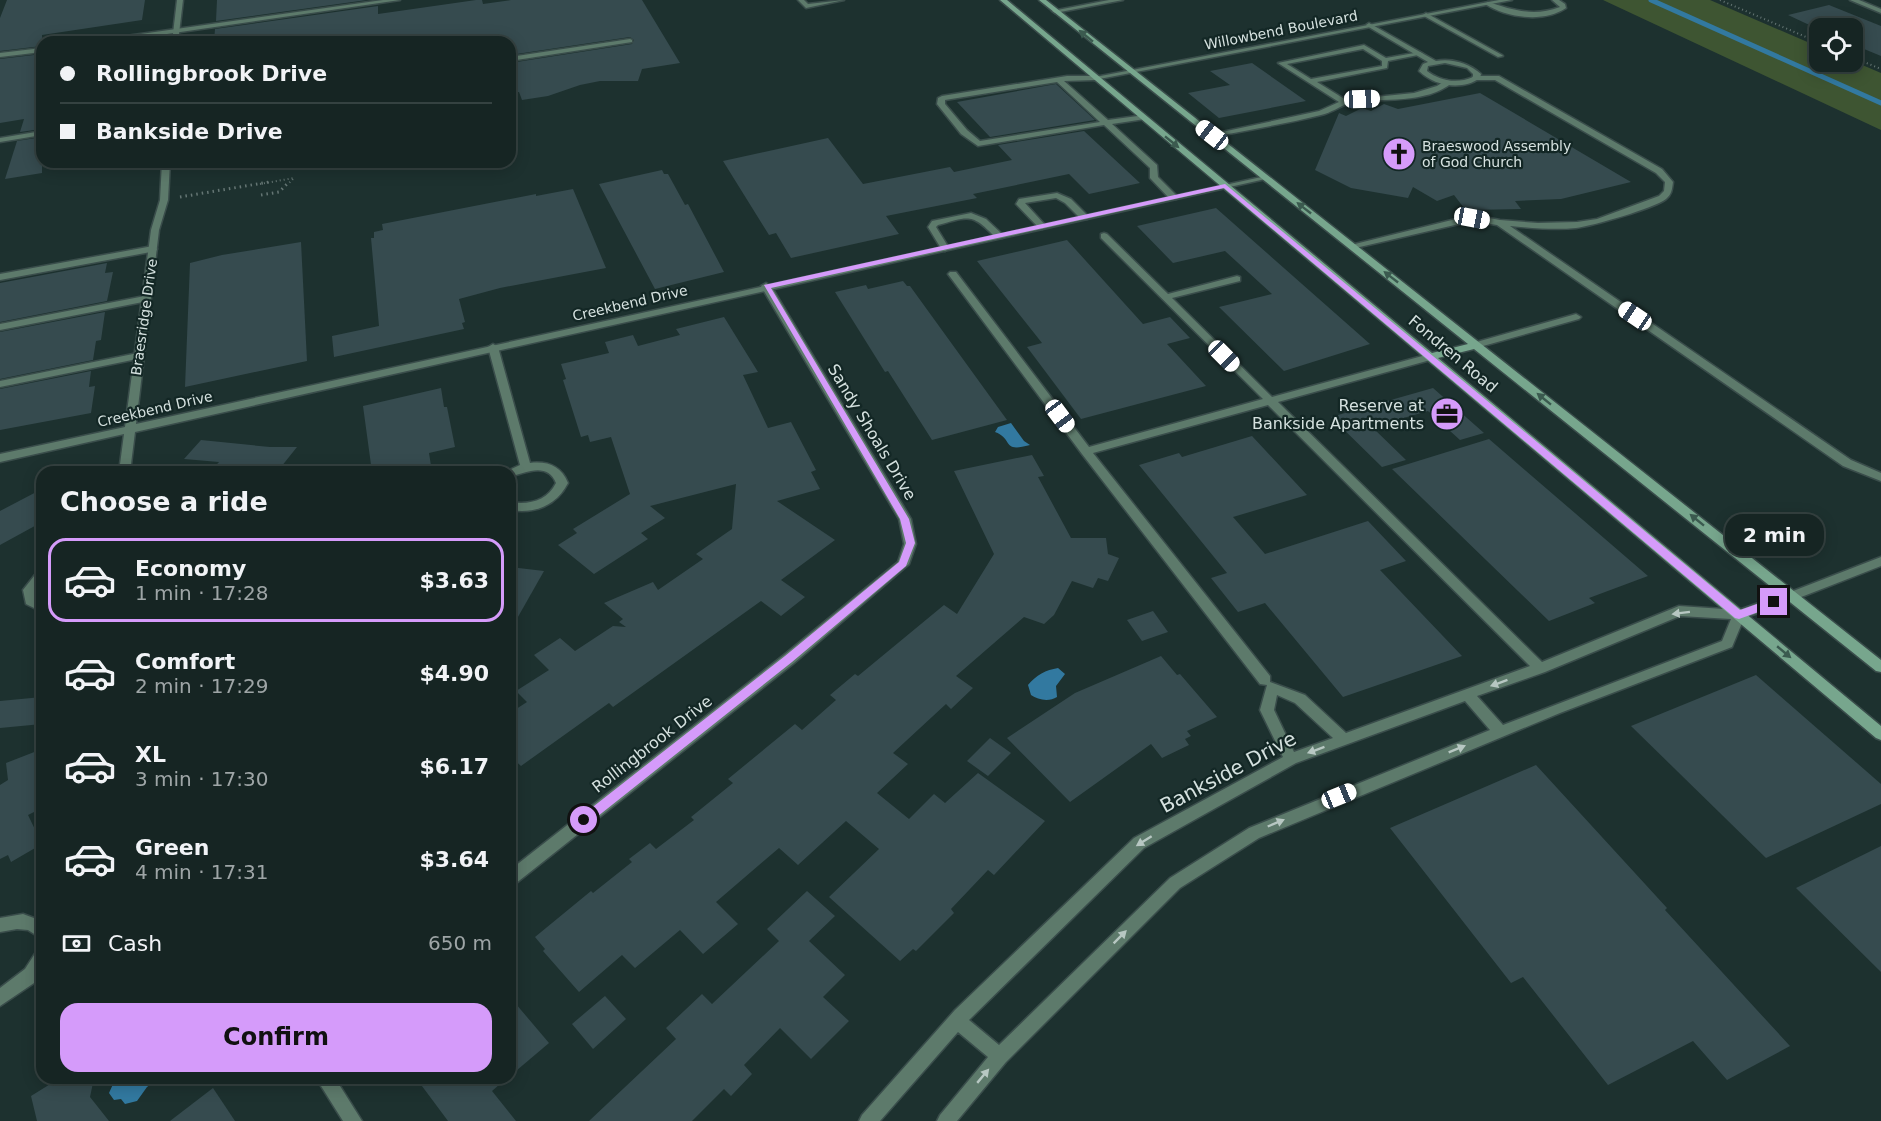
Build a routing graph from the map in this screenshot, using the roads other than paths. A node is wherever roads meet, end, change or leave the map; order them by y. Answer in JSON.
{"nodes":[{"id":1,"x":180,"y":0,"type":"edge"},
{"id":2,"x":397,"y":0,"type":"edge"},
{"id":3,"x":801,"y":0,"type":"edge"},
{"id":4,"x":841,"y":0,"type":"edge"},
{"id":5,"x":1003,"y":0,"type":"edge"},
{"id":6,"x":1042,"y":0,"type":"edge"},
{"id":7,"x":1120,"y":0,"type":"edge"},
{"id":8,"x":1509,"y":0,"type":"edge"},
{"id":9,"x":1555,"y":0,"type":"edge"},
{"id":10,"x":1853,"y":0,"type":"edge"},
{"id":11,"x":1488,"y":4,"type":"junction"},
{"id":12,"x":1055,"y":11,"type":"junction"},
{"id":13,"x":1881,"y":11,"type":"edge"},
{"id":14,"x":1426,"y":15,"type":"junction"},
{"id":15,"x":1369,"y":25,"type":"junction"},
{"id":16,"x":176,"y":31,"type":"junction"},
{"id":17,"x":141,"y":36,"type":"edge"},
{"id":18,"x":176,"y":36,"type":"edge"},
{"id":19,"x":630,"y":41,"type":"dead end"},
{"id":20,"x":36,"y":51,"type":"edge"},
{"id":21,"x":1420,"y":54,"type":"junction"},
{"id":22,"x":0,"y":55,"type":"edge"},
{"id":23,"x":1500,"y":56,"type":"dead end"},
{"id":24,"x":516,"y":58,"type":"edge"},
{"id":25,"x":1385,"y":60,"type":"junction"},
{"id":26,"x":1433,"y":62,"type":"junction"},
{"id":27,"x":1131,"y":71,"type":"junction"},
{"id":28,"x":1094,"y":78,"type":"junction"},
{"id":29,"x":1476,"y":78,"type":"junction"},
{"id":30,"x":1058,"y":79,"type":"junction"},
{"id":31,"x":1310,"y":81,"type":"junction"},
{"id":32,"x":1449,"y":82,"type":"junction"},
{"id":33,"x":1344,"y":102,"type":"junction"},
{"id":34,"x":1142,"y":117,"type":"junction"},
{"id":35,"x":1108,"y":124,"type":"junction"},
{"id":36,"x":36,"y":134,"type":"edge"},
{"id":37,"x":1212,"y":135,"type":"junction"},
{"id":38,"x":0,"y":140,"type":"edge"},
{"id":39,"x":166,"y":168,"type":"edge"},
{"id":40,"x":1266,"y":178,"type":"junction"},
{"id":41,"x":1225,"y":186,"type":"junction"},
{"id":42,"x":1173,"y":197,"type":"junction"},
{"id":43,"x":1084,"y":217,"type":"junction"},
{"id":44,"x":1500,"y":223,"type":"junction"},
{"id":45,"x":1042,"y":226,"type":"junction"},
{"id":46,"x":999,"y":236,"type":"junction"},
{"id":47,"x":1104,"y":236,"type":"dead end"},
{"id":48,"x":1353,"y":247,"type":"junction"},
{"id":49,"x":945,"y":248,"type":"junction"},
{"id":50,"x":153,"y":249,"type":"junction"},
{"id":51,"x":953,"y":274,"type":"dead end"},
{"id":52,"x":0,"y":277,"type":"edge"},
{"id":53,"x":1237,"y":279,"type":"dead end"},
{"id":54,"x":766,"y":286,"type":"junction"},
{"id":55,"x":1165,"y":297,"type":"junction"},
{"id":56,"x":145,"y":299,"type":"junction"},
{"id":57,"x":1576,"y":317,"type":"dead end"},
{"id":58,"x":0,"y":327,"type":"edge"},
{"id":59,"x":1476,"y":345,"type":"junction"},
{"id":60,"x":493,"y":347,"type":"junction"},
{"id":61,"x":138,"y":356,"type":"junction"},
{"id":62,"x":1430,"y":357,"type":"junction"},
{"id":63,"x":0,"y":384,"type":"edge"},
{"id":64,"x":1269,"y":401,"type":"junction"},
{"id":65,"x":129,"y":429,"type":"junction"},
{"id":66,"x":1086,"y":451,"type":"junction"},
{"id":67,"x":0,"y":458,"type":"edge"},
{"id":68,"x":126,"y":466,"type":"edge"},
{"id":69,"x":526,"y":467,"type":"junction"},
{"id":70,"x":516,"y":471,"type":"edge"},
{"id":71,"x":1881,"y":477,"type":"edge"},
{"id":72,"x":516,"y":506,"type":"edge"},
{"id":73,"x":1881,"y":561,"type":"edge"},
{"id":74,"x":36,"y":581,"type":"edge"},
{"id":75,"x":1792,"y":596,"type":"junction"},
{"id":76,"x":36,"y":604,"type":"edge"},
{"id":77,"x":1739,"y":615,"type":"junction"},
{"id":78,"x":789,"y":659,"type":"joint"},
{"id":79,"x":1881,"y":667,"type":"edge"},
{"id":80,"x":1540,"y":668,"type":"junction"},
{"id":81,"x":1268,"y":683,"type":"junction"},
{"id":82,"x":1468,"y":695,"type":"junction"},
{"id":83,"x":1501,"y":732,"type":"junction"},
{"id":84,"x":1881,"y":734,"type":"edge"},
{"id":85,"x":1344,"y":740,"type":"junction"},
{"id":86,"x":1291,"y":759,"type":"junction"},
{"id":87,"x":516,"y":874,"type":"edge"},
{"id":88,"x":0,"y":925,"type":"edge"},
{"id":89,"x":36,"y":926,"type":"edge"},
{"id":90,"x":36,"y":967,"type":"edge"},
{"id":91,"x":0,"y":998,"type":"edge"},
{"id":92,"x":957,"y":1022,"type":"junction"},
{"id":93,"x":1000,"y":1056,"type":"junction"},
{"id":94,"x":328,"y":1084,"type":"edge"},
{"id":95,"x":353,"y":1121,"type":"edge"},
{"id":96,"x":868,"y":1121,"type":"edge"},
{"id":97,"x":946,"y":1121,"type":"edge"}],
"edges":[{"from":1,"to":16,"type":"street"},
{"from":2,"to":16,"type":"street"},
{"from":3,"to":4,"type":"street"},
{"from":5,"to":28,"type":"main road","name":"Fondren Road"},
{"from":6,"to":12,"type":"main road","name":"Fondren Road"},
{"from":7,"to":12,"type":"street"},
{"from":8,"to":11,"type":"street","name":"Willowbend Boulevard"},
{"from":9,"to":11,"type":"street"},
{"from":10,"to":13,"type":"street"},
{"from":11,"to":14,"type":"street","name":"Willowbend Boulevard"},
{"from":27,"to":12,"type":"main road","name":"Fondren Road","one_way":true},
{"from":14,"to":15,"type":"street","name":"Willowbend Boulevard"},
{"from":14,"to":23,"type":"street"},
{"from":15,"to":21,"type":"street"},
{"from":15,"to":27,"type":"street","name":"Willowbend Boulevard"},
{"from":16,"to":17,"type":"street"},
{"from":16,"to":18,"type":"street"},
{"from":19,"to":24,"type":"street"},
{"from":20,"to":22,"type":"street"},
{"from":21,"to":25,"type":"street"},
{"from":21,"to":26,"type":"street"},
{"from":25,"to":31,"type":"street"},
{"from":25,"to":31,"type":"street"},
{"from":26,"to":29,"type":"street"},
{"from":26,"to":32,"type":"street"},
{"from":27,"to":28,"type":"street","name":"Willowbend Boulevard"},
{"from":27,"to":37,"type":"main road","name":"Fondren Road"},
{"from":28,"to":30,"type":"street","name":"Willowbend Boulevard"},
{"from":28,"to":34,"type":"main road","name":"Fondren Road"},
{"from":29,"to":32,"type":"street"},
{"from":29,"to":44,"type":"street"},
{"from":30,"to":35,"type":"street"},
{"from":30,"to":35,"type":"street","name":"Willowbend Boulevard"},
{"from":31,"to":33,"type":"street"},
{"from":32,"to":33,"type":"street"},
{"from":33,"to":37,"type":"street"},
{"from":34,"to":35,"type":"street"},
{"from":34,"to":41,"type":"main road","name":"Fondren Road","one_way":true},
{"from":35,"to":42,"type":"street"},
{"from":36,"to":38,"type":"street"},
{"from":37,"to":40,"type":"main road","name":"Fondren Road"},
{"from":39,"to":50,"type":"street","name":"Braesridge Drive"},
{"from":40,"to":41,"type":"street","name":"Creekbend Drive"},
{"from":48,"to":40,"type":"main road","name":"Fondren Road","one_way":true},
{"from":41,"to":42,"type":"street","name":"Creekbend Drive"},
{"from":41,"to":62,"type":"main road","name":"Fondren Road"},
{"from":42,"to":43,"type":"street","name":"Creekbend Drive"},
{"from":43,"to":45,"type":"street","name":"Creekbend Drive"},
{"from":43,"to":45,"type":"street"},
{"from":44,"to":48,"type":"street"},
{"from":44,"to":71,"type":"street"},
{"from":45,"to":46,"type":"street","name":"Creekbend Drive"},
{"from":46,"to":49,"type":"street","name":"Creekbend Drive"},
{"from":46,"to":49,"type":"street"},
{"from":47,"to":55,"type":"street"},
{"from":59,"to":48,"type":"main road","name":"Fondren Road","one_way":true},
{"from":49,"to":54,"type":"street","name":"Creekbend Drive"},
{"from":50,"to":52,"type":"street"},
{"from":50,"to":56,"type":"street","name":"Braesridge Drive"},
{"from":51,"to":66,"type":"street"},
{"from":53,"to":55,"type":"street"},
{"from":54,"to":60,"type":"street","name":"Creekbend Drive"},
{"from":54,"to":78,"type":"street","name":"Sandy Shoals Drive"},
{"from":55,"to":64,"type":"street"},
{"from":56,"to":58,"type":"street"},
{"from":56,"to":61,"type":"street","name":"Braesridge Drive"},
{"from":57,"to":59,"type":"street"},
{"from":59,"to":62,"type":"main road"},
{"from":75,"to":59,"type":"main road","name":"Fondren Road","one_way":true},
{"from":60,"to":65,"type":"street","name":"Creekbend Drive"},
{"from":60,"to":69,"type":"street"},
{"from":61,"to":63,"type":"street"},
{"from":61,"to":65,"type":"street","name":"Braesridge Drive"},
{"from":62,"to":64,"type":"street"},
{"from":62,"to":77,"type":"main road","name":"Fondren Road"},
{"from":64,"to":66,"type":"street"},
{"from":64,"to":80,"type":"street"},
{"from":65,"to":67,"type":"street","name":"Creekbend Drive"},
{"from":65,"to":68,"type":"street","name":"Braesridge Drive"},
{"from":66,"to":81,"type":"street"},
{"from":69,"to":70,"type":"street"},
{"from":69,"to":72,"type":"street"},
{"from":73,"to":75,"type":"street","name":"Bankside Drive"},
{"from":74,"to":76,"type":"street"},
{"from":75,"to":77,"type":"street","name":"Bankside Drive"},
{"from":75,"to":79,"type":"main road","name":"Fondren Road"},
{"from":77,"to":80,"type":"street","name":"Bankside Drive","one_way":true},
{"from":77,"to":83,"type":"street"},
{"from":77,"to":84,"type":"main road","name":"Fondren Road","one_way":true},
{"from":78,"to":87,"type":"street","name":"Rollingbrook Drive"},
{"from":80,"to":82,"type":"street","name":"Bankside Drive","one_way":true},
{"from":81,"to":85,"type":"street"},
{"from":81,"to":86,"type":"street"},
{"from":82,"to":83,"type":"street"},
{"from":82,"to":85,"type":"street","name":"Bankside Drive"},
{"from":93,"to":83,"type":"street","one_way":true},
{"from":85,"to":86,"type":"street","name":"Bankside Drive","one_way":true},
{"from":86,"to":92,"type":"street","name":"Bankside Drive","one_way":true},
{"from":88,"to":89,"type":"street"},
{"from":90,"to":91,"type":"street"},
{"from":92,"to":93,"type":"street"},
{"from":92,"to":96,"type":"street","name":"Bankside Drive"},
{"from":97,"to":93,"type":"street","one_way":true},
{"from":94,"to":95,"type":"street"}]}
